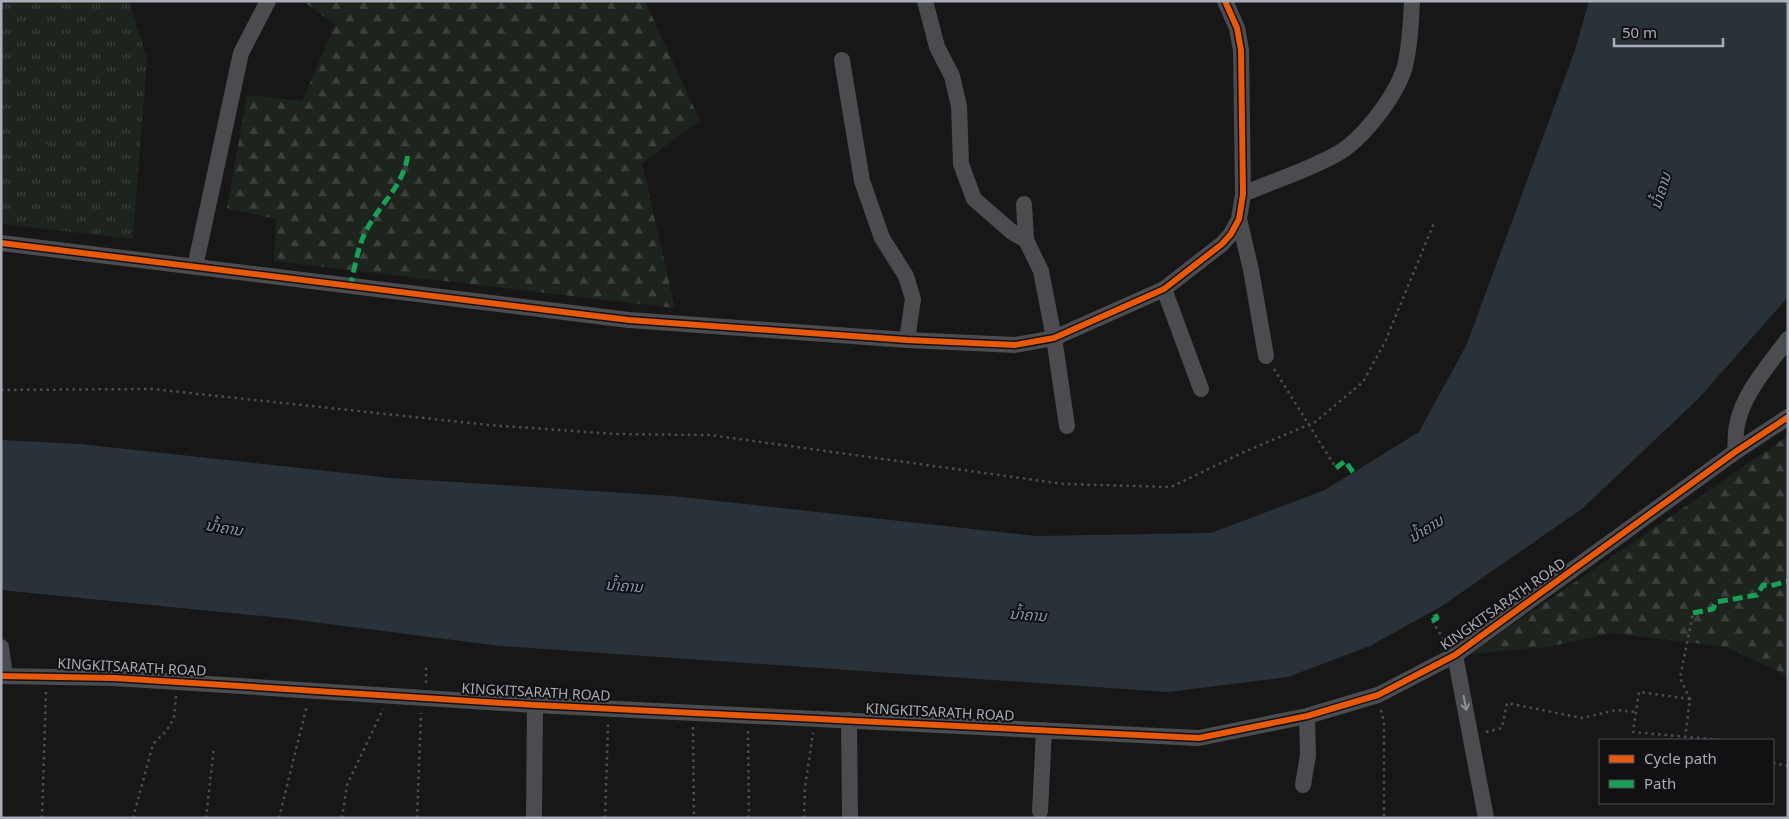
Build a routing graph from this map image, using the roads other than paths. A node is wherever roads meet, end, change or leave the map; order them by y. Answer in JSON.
{"nodes":[{"id":1,"x":268,"y":1,"type":"edge"},
{"id":2,"x":925,"y":1,"type":"edge"},
{"id":3,"x":1225,"y":1,"type":"edge"},
{"id":4,"x":1412,"y":1,"type":"edge"},
{"id":5,"x":842,"y":60,"type":"dead end"},
{"id":6,"x":1243,"y":194,"type":"junction"},
{"id":7,"x":1024,"y":204,"type":"dead end"},
{"id":8,"x":1239,"y":219,"type":"junction"},
{"id":9,"x":1026,"y":240,"type":"junction"},
{"id":10,"x":1,"y":244,"type":"edge"},
{"id":11,"x":195,"y":267,"type":"junction"},
{"id":12,"x":1164,"y":289,"type":"junction"},
{"id":13,"x":1054,"y":338,"type":"junction"},
{"id":14,"x":1788,"y":339,"type":"edge"},
{"id":15,"x":907,"y":340,"type":"junction"},
{"id":16,"x":1266,"y":356,"type":"road end"},
{"id":17,"x":1201,"y":389,"type":"dead end"},
{"id":18,"x":1788,"y":417,"type":"edge"},
{"id":19,"x":1067,"y":426,"type":"dead end"},
{"id":20,"x":1735,"y":452,"type":"junction"},
{"id":21,"x":1,"y":647,"type":"edge"},
{"id":22,"x":1455,"y":655,"type":"junction"},
{"id":23,"x":3,"y":676,"type":"edge"},
{"id":24,"x":535,"y":705,"type":"junction"},
{"id":25,"x":1307,"y":716,"type":"junction"},
{"id":26,"x":849,"y":720,"type":"junction"},
{"id":27,"x":1044,"y":730,"type":"junction"},
{"id":28,"x":1303,"y":785,"type":"dead end"},
{"id":29,"x":1040,"y":811,"type":"dead end"},
{"id":30,"x":534,"y":818,"type":"edge"},
{"id":31,"x":850,"y":818,"type":"edge"},
{"id":32,"x":1486,"y":818,"type":"edge"}],
"edges":[{"from":1,"to":11,"type":"street"},
{"from":2,"to":9,"type":"street"},
{"from":3,"to":6,"type":"street"},
{"from":4,"to":6,"type":"street"},
{"from":5,"to":15,"type":"street"},
{"from":6,"to":8,"type":"street"},
{"from":7,"to":9,"type":"street"},
{"from":8,"to":12,"type":"street"},
{"from":8,"to":16,"type":"street"},
{"from":9,"to":13,"type":"street"},
{"from":10,"to":11,"type":"street"},
{"from":11,"to":15,"type":"street"},
{"from":12,"to":13,"type":"street"},
{"from":12,"to":17,"type":"street"},
{"from":13,"to":15,"type":"street"},
{"from":13,"to":19,"type":"street"},
{"from":14,"to":20,"type":"street"},
{"from":18,"to":20,"type":"street","name":"KINGKITSARATH ROAD"},
{"from":20,"to":22,"type":"street","name":"KINGKITSARATH ROAD"},
{"from":21,"to":23,"type":"street"},
{"from":22,"to":25,"type":"street","name":"KINGKITSARATH ROAD"},
{"from":22,"to":32,"type":"street","one_way":true},
{"from":23,"to":24,"type":"street","name":"KINGKITSARATH ROAD"},
{"from":24,"to":26,"type":"street","name":"KINGKITSARATH ROAD"},
{"from":24,"to":30,"type":"street"},
{"from":25,"to":27,"type":"street","name":"KINGKITSARATH ROAD"},
{"from":25,"to":28,"type":"street"},
{"from":26,"to":27,"type":"street","name":"KINGKITSARATH ROAD"},
{"from":26,"to":31,"type":"street"},
{"from":27,"to":29,"type":"street"}]}
